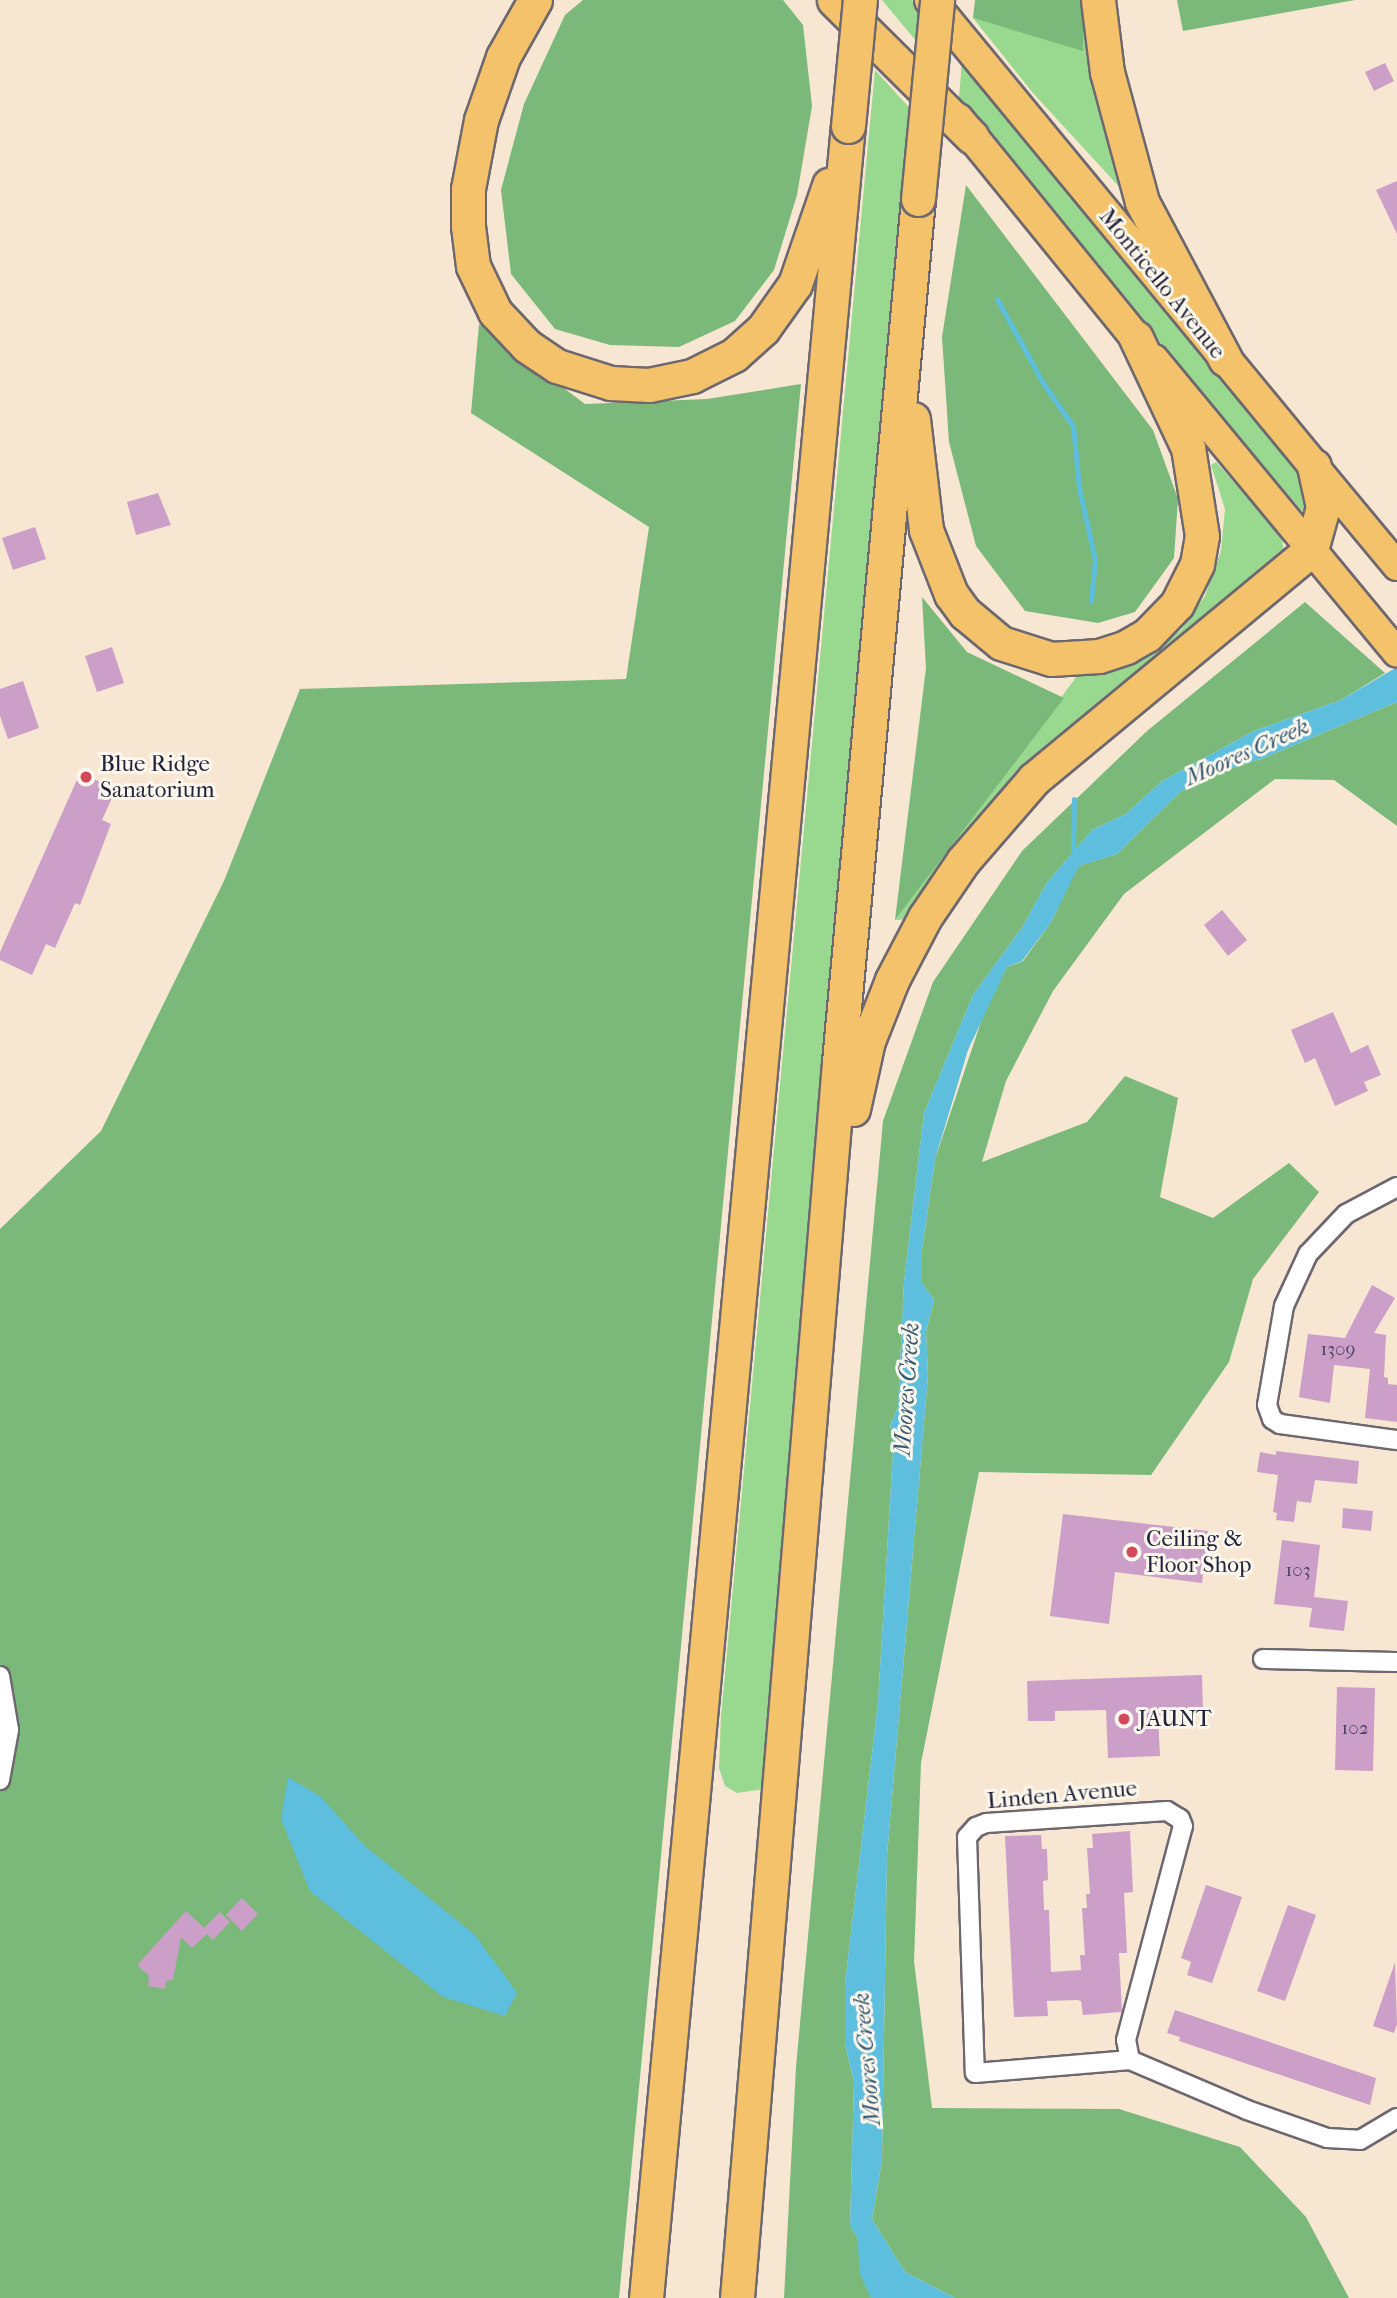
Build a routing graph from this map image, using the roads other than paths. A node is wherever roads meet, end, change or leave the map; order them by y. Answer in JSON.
{"nodes":[{"id":1,"x":536,"y":0,"type":"edge"},
{"id":2,"x":834,"y":0,"type":"edge"},
{"id":3,"x":860,"y":0,"type":"edge"},
{"id":4,"x":930,"y":0,"type":"edge"},
{"id":5,"x":937,"y":0,"type":"edge"},
{"id":6,"x":1098,"y":0,"type":"edge"},
{"id":7,"x":848,"y":126,"type":"junction"},
{"id":8,"x":972,"y":137,"type":"junction"},
{"id":9,"x":909,"y":285,"type":"junction"},
{"id":10,"x":1136,"y":338,"type":"junction"},
{"id":11,"x":1225,"y":359,"type":"junction"},
{"id":12,"x":1314,"y":466,"type":"junction"},
{"id":13,"x":1311,"y":550,"type":"junction"},
{"id":14,"x":1397,"y":566,"type":"edge"},
{"id":15,"x":1397,"y":653,"type":"edge"},
{"id":16,"x":1397,"y":1187,"type":"edge"},
{"id":17,"x":809,"y":1412,"type":"junction"},
{"id":18,"x":1397,"y":1440,"type":"edge"},
{"id":19,"x":1263,"y":1659,"type":"dead end"},
{"id":20,"x":1397,"y":1662,"type":"edge"},
{"id":21,"x":0,"y":1676,"type":"edge"},
{"id":22,"x":0,"y":1780,"type":"edge"},
{"id":23,"x":1130,"y":2060,"type":"junction"},
{"id":24,"x":1394,"y":2127,"type":"edge"},
{"id":25,"x":646,"y":2298,"type":"edge"},
{"id":26,"x":737,"y":2298,"type":"edge"}],
"edges":[{"from":1,"to":7,"type":"highway"},
{"from":2,"to":8,"type":"highway"},
{"from":3,"to":7,"type":"highway","bridge":true},
{"from":3,"to":8,"type":"highway"},
{"from":4,"to":11,"type":"highway","name":"Monticello Avenue"},
{"from":5,"to":9,"type":"highway","bridge":true},
{"from":6,"to":11,"type":"highway"},
{"from":7,"to":25,"type":"highway"},
{"from":8,"to":10,"type":"highway"},
{"from":9,"to":10,"type":"highway"},
{"from":9,"to":17,"type":"highway"},
{"from":10,"to":13,"type":"main road"},
{"from":11,"to":12,"type":"highway","name":"Monticello Avenue"},
{"from":12,"to":13,"type":"highway"},
{"from":12,"to":14,"type":"main road","name":"Monticello Avenue"},
{"from":13,"to":15,"type":"main road"},
{"from":13,"to":17,"type":"highway"},
{"from":16,"to":18,"type":"street"},
{"from":17,"to":26,"type":"highway"},
{"from":19,"to":20,"type":"street"},
{"from":21,"to":22,"type":"street"},
{"from":23,"to":23,"type":"street","name":"Linden Avenue"},
{"from":23,"to":24,"type":"street","name":"Linden Avenue"}]}
